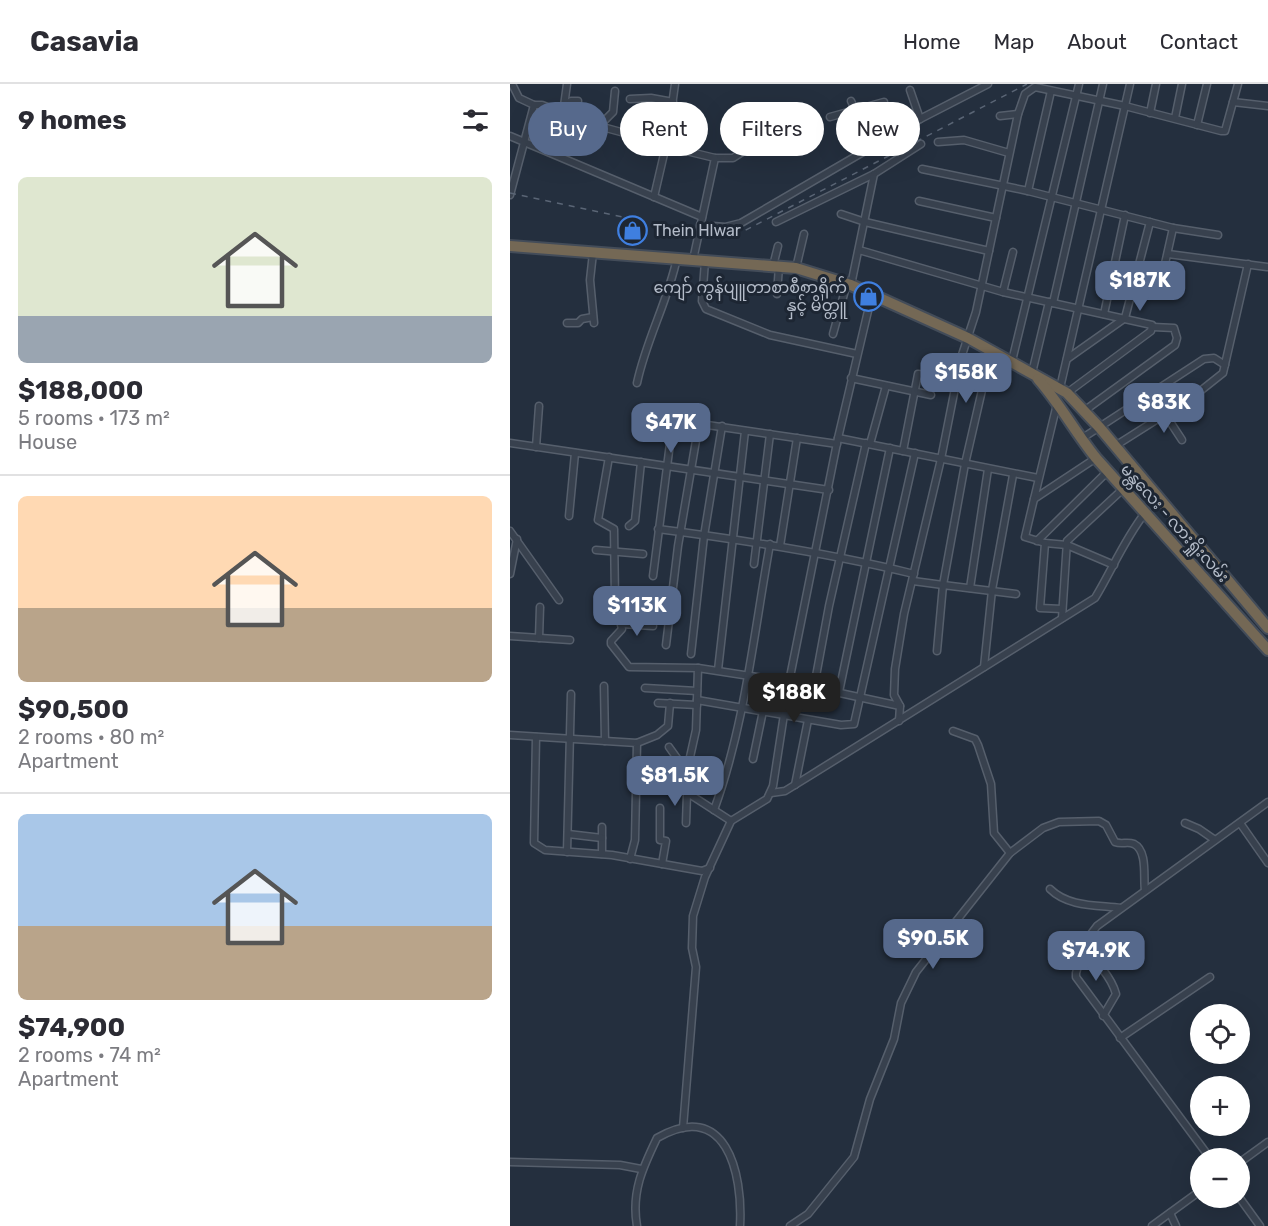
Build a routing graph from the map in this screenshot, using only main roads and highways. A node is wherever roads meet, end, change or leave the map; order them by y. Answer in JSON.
{"nodes":[{"id":1,"x":510,"y":246,"type":"edge"},
{"id":2,"x":1033,"y":374,"type":"junction"},
{"id":3,"x":1185,"y":531,"type":"junction"},
{"id":4,"x":1172,"y":544,"type":"junction"},
{"id":5,"x":1268,"y":628,"type":"edge"},
{"id":6,"x":1268,"y":650,"type":"edge"}],
"edges":[{"from":1,"to":2,"type":"highway"},
{"from":2,"to":3,"type":"highway","name":"မန္တလေး - လားရှိုးလမ်း"},
{"from":2,"to":4,"type":"highway","name":"မန္တလေး - လားရှိုးလမ်း"},
{"from":3,"to":4,"type":"highway"},
{"from":3,"to":5,"type":"highway","name":"မန္တလေး - လားရှိုးလမ်း"},
{"from":4,"to":6,"type":"highway","name":"မန္တလေး - လားရှိုးလမ်း"}]}
